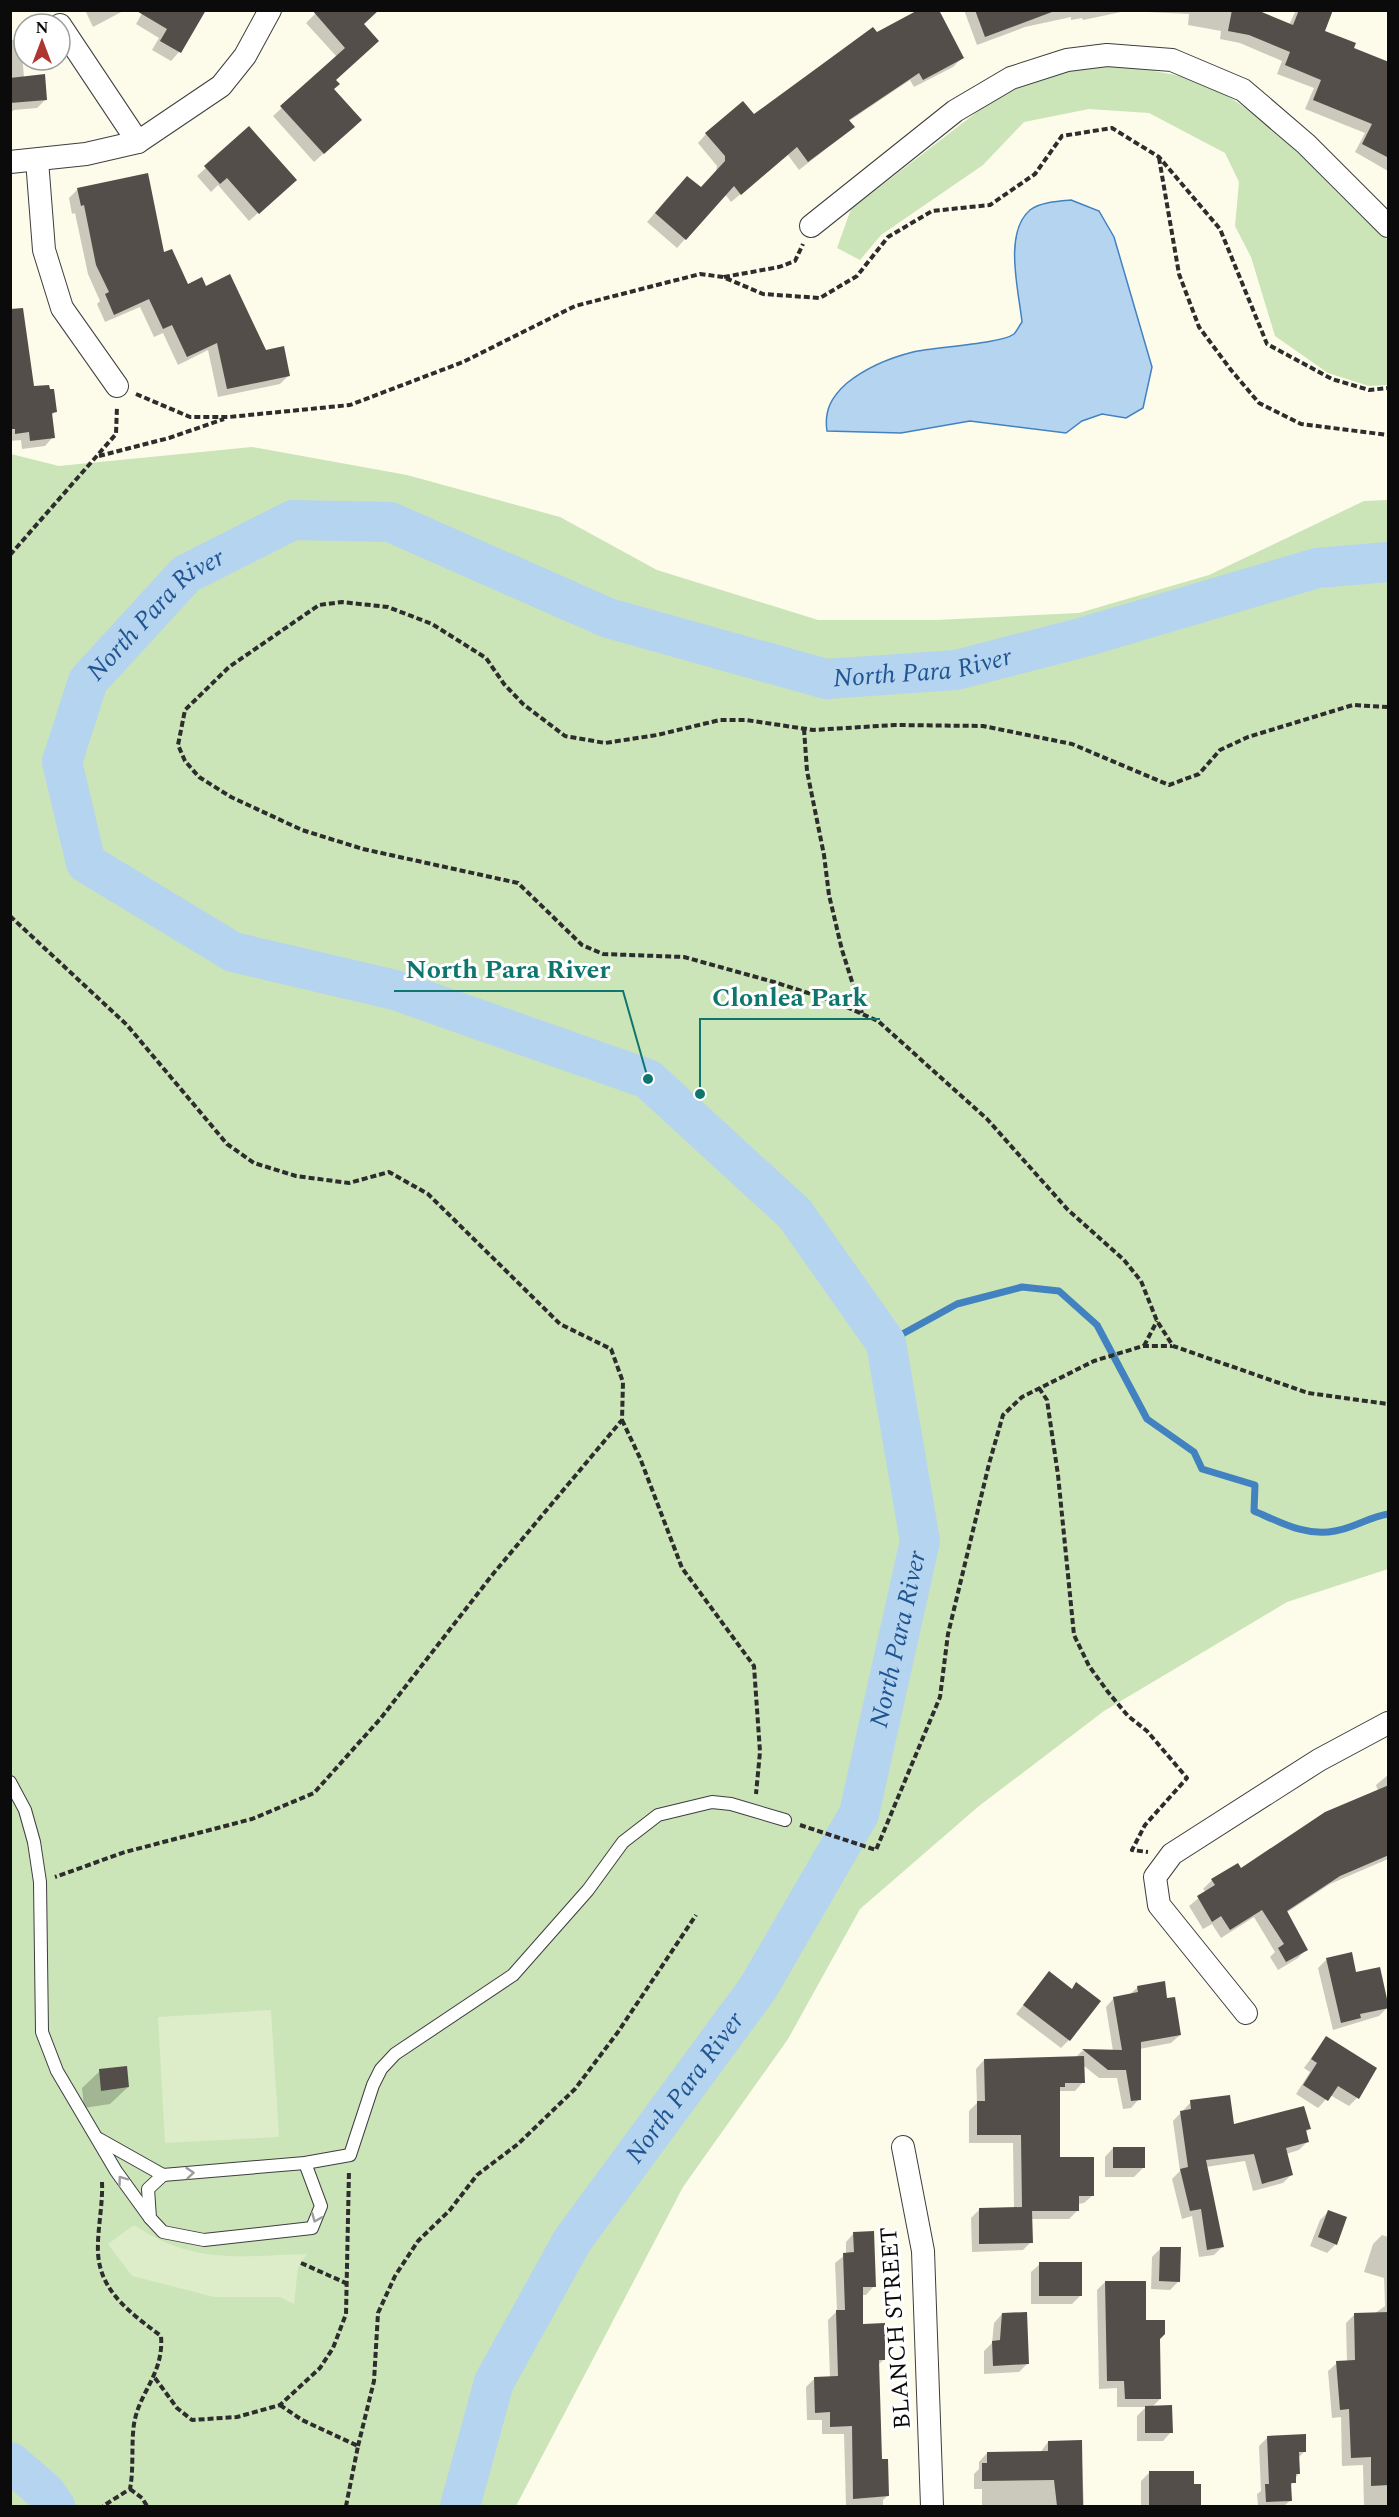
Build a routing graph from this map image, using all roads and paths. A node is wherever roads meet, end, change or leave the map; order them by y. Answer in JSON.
{"nodes":[{"id":1,"x":270,"y":10,"type":"edge"},
{"id":2,"x":72,"y":42,"type":"edge"},
{"id":3,"x":138,"y":142,"type":"junction"},
{"id":4,"x":1159,"y":158,"type":"junction"},
{"id":5,"x":37,"y":160,"type":"junction"},
{"id":6,"x":10,"y":162,"type":"edge"},
{"id":7,"x":811,"y":226,"type":"joint"},
{"id":8,"x":1389,"y":226,"type":"edge"},
{"id":9,"x":723,"y":277,"type":"junction"},
{"id":10,"x":117,"y":386,"type":"junction"},
{"id":11,"x":1389,"y":388,"type":"edge"},
{"id":12,"x":229,"y":417,"type":"junction"},
{"id":13,"x":1389,"y":435,"type":"edge"},
{"id":14,"x":98,"y":456,"type":"junction"},
{"id":15,"x":10,"y":555,"type":"edge"},
{"id":16,"x":1389,"y":707,"type":"edge"},
{"id":17,"x":804,"y":729,"type":"junction"},
{"id":18,"x":10,"y":916,"type":"edge"},
{"id":19,"x":862,"y":1014,"type":"junction"},
{"id":20,"x":1157,"y":1321,"type":"junction"},
{"id":21,"x":1143,"y":1346,"type":"junction"},
{"id":22,"x":1173,"y":1346,"type":"junction"},
{"id":23,"x":1039,"y":1388,"type":"junction"},
{"id":24,"x":1389,"y":1404,"type":"edge"},
{"id":25,"x":622,"y":1420,"type":"junction"},
{"id":26,"x":1389,"y":1723,"type":"edge"},
{"id":27,"x":10,"y":1782,"type":"edge"},
{"id":28,"x":752,"y":1810,"type":"junction"},
{"id":29,"x":785,"y":1820,"type":"joint"},
{"id":30,"x":1172,"y":1854,"type":"junction"},
{"id":31,"x":40,"y":1882,"type":"junction"},
{"id":32,"x":696,"y":1915,"type":"dead end"},
{"id":33,"x":1246,"y":2013,"type":"dead end"},
{"id":34,"x":99,"y":2139,"type":"junction"},
{"id":35,"x":903,"y":2147,"type":"dead end"},
{"id":36,"x":350,"y":2155,"type":"junction"},
{"id":37,"x":305,"y":2163,"type":"junction"},
{"id":38,"x":163,"y":2175,"type":"junction"},
{"id":39,"x":102,"y":2180,"type":"dead end"},
{"id":40,"x":150,"y":2218,"type":"junction"},
{"id":41,"x":301,"y":2263,"type":"dead end"},
{"id":42,"x":348,"y":2284,"type":"junction"},
{"id":43,"x":155,"y":2378,"type":"junction"},
{"id":44,"x":280,"y":2405,"type":"junction"},
{"id":45,"x":358,"y":2446,"type":"junction"},
{"id":46,"x":130,"y":2489,"type":"junction"},
{"id":47,"x":103,"y":2506,"type":"edge"},
{"id":48,"x":147,"y":2506,"type":"edge"},
{"id":49,"x":346,"y":2506,"type":"edge"},
{"id":50,"x":932,"y":2506,"type":"edge"}],
"edges":[{"from":1,"to":3,"type":"street"},
{"from":2,"to":3,"type":"street"},
{"from":3,"to":5,"type":"street"},
{"from":4,"to":9,"type":"path"},
{"from":4,"to":11,"type":"path"},
{"from":4,"to":13,"type":"path"},
{"from":5,"to":6,"type":"street"},
{"from":5,"to":10,"type":"street"},
{"from":7,"to":8,"type":"street"},
{"from":7,"to":9,"type":"path"},
{"from":9,"to":12,"type":"path"},
{"from":10,"to":12,"type":"path"},
{"from":10,"to":14,"type":"path"},
{"from":12,"to":14,"type":"path"},
{"from":14,"to":15,"type":"path"},
{"from":16,"to":17,"type":"path"},
{"from":17,"to":19,"type":"path"},
{"from":17,"to":19,"type":"path"},
{"from":18,"to":25,"type":"path"},
{"from":19,"to":20,"type":"path"},
{"from":20,"to":21,"type":"path"},
{"from":20,"to":22,"type":"path"},
{"from":21,"to":22,"type":"path"},
{"from":21,"to":23,"type":"path"},
{"from":22,"to":24,"type":"path"},
{"from":23,"to":29,"type":"path"},
{"from":23,"to":30,"type":"path"},
{"from":25,"to":28,"type":"path"},
{"from":25,"to":31,"type":"path"},
{"from":26,"to":30,"type":"street"},
{"from":27,"to":31,"type":"lane"},
{"from":28,"to":29,"type":"lane"},
{"from":28,"to":36,"type":"lane"},
{"from":30,"to":33,"type":"street"},
{"from":31,"to":34,"type":"lane"},
{"from":32,"to":45,"type":"path"},
{"from":34,"to":38,"type":"lane"},
{"from":40,"to":34,"type":"lane","one_way":true},
{"from":35,"to":50,"type":"street","name":"BLANCH STREET"},
{"from":36,"to":37,"type":"lane"},
{"from":36,"to":42,"type":"path"},
{"from":38,"to":37,"type":"lane","one_way":true},
{"from":37,"to":40,"type":"lane","one_way":true},
{"from":38,"to":40,"type":"lane"},
{"from":39,"to":43,"type":"path"},
{"from":41,"to":42,"type":"path"},
{"from":42,"to":44,"type":"path"},
{"from":43,"to":44,"type":"path"},
{"from":43,"to":46,"type":"path"},
{"from":44,"to":45,"type":"path"},
{"from":45,"to":49,"type":"path"},
{"from":46,"to":47,"type":"path"},
{"from":46,"to":48,"type":"path"}]}
